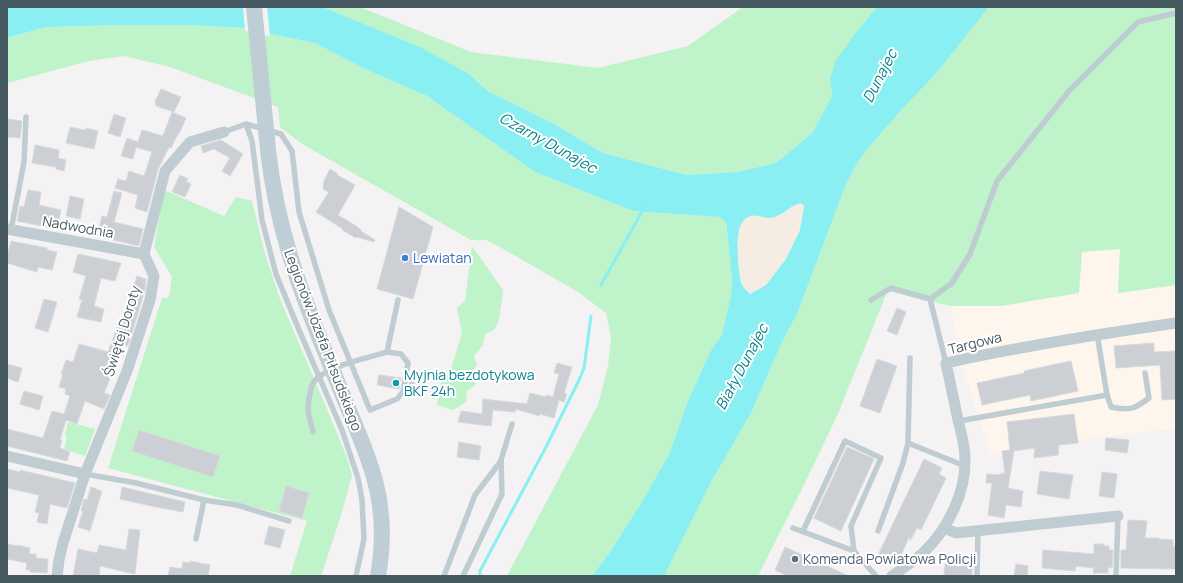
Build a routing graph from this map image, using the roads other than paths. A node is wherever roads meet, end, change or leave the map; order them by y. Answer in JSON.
{"nodes":[{"id":1,"x":254,"y":7,"type":"edge"},
{"id":2,"x":1176,"y":13,"type":"edge"},
{"id":3,"x":26,"y":117,"type":"dead end"},
{"id":4,"x":246,"y":124,"type":"junction"},
{"id":5,"x":224,"y":132,"type":"joint"},
{"id":6,"x":9,"y":229,"type":"edge"},
{"id":7,"x":144,"y":254,"type":"junction"},
{"id":8,"x":930,"y":299,"type":"junction"},
{"id":9,"x":398,"y":300,"type":"dead end"},
{"id":10,"x":871,"y":300,"type":"dead end"},
{"id":11,"x":1176,"y":323,"type":"edge"},
{"id":12,"x":1097,"y":334,"type":"junction"},
{"id":13,"x":387,"y":352,"type":"junction"},
{"id":14,"x":910,"y":358,"type":"dead end"},
{"id":15,"x":351,"y":362,"type":"junction"},
{"id":16,"x":946,"y":363,"type":"junction"},
{"id":17,"x":326,"y":373,"type":"junction"},
{"id":18,"x":1146,"y":373,"type":"dead end"},
{"id":19,"x":1107,"y":395,"type":"junction"},
{"id":20,"x":959,"y":421,"type":"junction"},
{"id":21,"x":512,"y":424,"type":"dead end"},
{"id":22,"x":313,"y":432,"type":"dead end"},
{"id":23,"x":908,"y":443,"type":"junction"},
{"id":24,"x":7,"y":456,"type":"edge"},
{"id":25,"x":501,"y":460,"type":"junction"},
{"id":26,"x":965,"y":466,"type":"junction"},
{"id":27,"x":85,"y":474,"type":"junction"},
{"id":28,"x":204,"y":500,"type":"junction"},
{"id":29,"x":1118,"y":516,"type":"joint"},
{"id":30,"x":289,"y":521,"type":"dead end"},
{"id":31,"x":793,"y":528,"type":"dead end"},
{"id":32,"x":944,"y":528,"type":"junction"},
{"id":33,"x":878,"y":531,"type":"dead end"},
{"id":34,"x":803,"y":532,"type":"junction"},
{"id":35,"x":978,"y":532,"type":"junction"},
{"id":36,"x":196,"y":539,"type":"dead end"},
{"id":37,"x":854,"y":551,"type":"junction"},
{"id":38,"x":57,"y":576,"type":"edge"},
{"id":39,"x":356,"y":576,"type":"edge"},
{"id":40,"x":378,"y":576,"type":"edge"},
{"id":41,"x":444,"y":576,"type":"edge"},
{"id":42,"x":463,"y":576,"type":"edge"},
{"id":43,"x":876,"y":576,"type":"edge"},
{"id":44,"x":892,"y":576,"type":"edge"},
{"id":45,"x":977,"y":576,"type":"edge"},
{"id":46,"x":1116,"y":576,"type":"edge"}],
"edges":[{"from":1,"to":17,"type":"street","name":"Legionów Józefa Piłsudskiego","bridge":true},
{"from":2,"to":8,"type":"lane"},
{"from":3,"to":6,"type":"lane"},
{"from":4,"to":5,"type":"lane"},
{"from":4,"to":15,"type":"lane"},
{"from":4,"to":17,"type":"lane"},
{"from":5,"to":7,"type":"street"},
{"from":6,"to":7,"type":"street","name":"Nadwodnia"},
{"from":7,"to":27,"type":"street","name":"Świętej Doroty"},
{"from":8,"to":10,"type":"lane"},
{"from":8,"to":16,"type":"lane"},
{"from":9,"to":13,"type":"lane"},
{"from":11,"to":12,"type":"street","name":"Targowa"},
{"from":12,"to":16,"type":"street","name":"Targowa"},
{"from":12,"to":19,"type":"lane"},
{"from":13,"to":15,"type":"lane"},
{"from":13,"to":15,"type":"lane"},
{"from":14,"to":23,"type":"lane"},
{"from":15,"to":17,"type":"lane"},
{"from":16,"to":20,"type":"street","name":"Targowa"},
{"from":17,"to":22,"type":"lane"},
{"from":17,"to":39,"type":"lane"},
{"from":17,"to":40,"type":"street","name":"Legionów Józefa Piłsudskiego"},
{"from":18,"to":19,"type":"lane"},
{"from":19,"to":20,"type":"lane"},
{"from":20,"to":26,"type":"street","name":"Targowa"},
{"from":21,"to":25,"type":"lane"},
{"from":23,"to":26,"type":"lane"},
{"from":23,"to":33,"type":"lane"},
{"from":24,"to":27,"type":"street"},
{"from":25,"to":41,"type":"lane"},
{"from":25,"to":42,"type":"lane"},
{"from":26,"to":32,"type":"street","name":"Targowa"},
{"from":27,"to":28,"type":"lane"},
{"from":27,"to":38,"type":"street","name":"Świętej Doroty"},
{"from":28,"to":30,"type":"lane"},
{"from":28,"to":36,"type":"lane"},
{"from":29,"to":35,"type":"street"},
{"from":29,"to":46,"type":"lane"},
{"from":31,"to":34,"type":"lane"},
{"from":32,"to":35,"type":"street"},
{"from":32,"to":44,"type":"street","name":"Targowa"},
{"from":34,"to":37,"type":"lane"},
{"from":34,"to":37,"type":"lane"},
{"from":35,"to":45,"type":"lane"},
{"from":37,"to":43,"type":"lane"}]}
